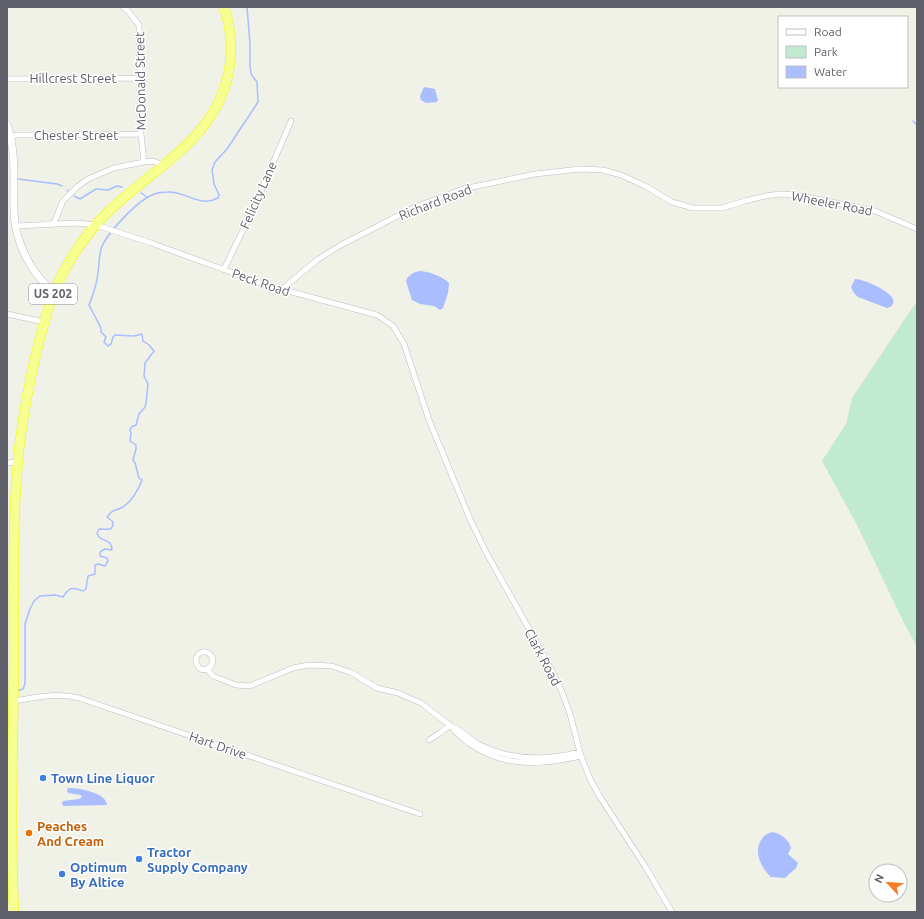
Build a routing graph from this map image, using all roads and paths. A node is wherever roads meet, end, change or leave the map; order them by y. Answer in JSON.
{"nodes":[{"id":1,"x":123,"y":7,"type":"edge"},
{"id":2,"x":224,"y":7,"type":"edge"},
{"id":3,"x":140,"y":78,"type":"junction"},
{"id":4,"x":7,"y":79,"type":"edge"},
{"id":5,"x":291,"y":121,"type":"dead end"},
{"id":6,"x":7,"y":125,"type":"edge"},
{"id":7,"x":141,"y":134,"type":"junction"},
{"id":8,"x":11,"y":137,"type":"junction"},
{"id":9,"x":144,"y":162,"type":"junction"},
{"id":10,"x":163,"y":165,"type":"junction"},
{"id":11,"x":632,"y":179,"type":"joint"},
{"id":12,"x":54,"y":224,"type":"junction"},
{"id":13,"x":96,"y":225,"type":"junction"},
{"id":14,"x":16,"y":226,"type":"junction"},
{"id":15,"x":917,"y":229,"type":"edge"},
{"id":16,"x":224,"y":269,"type":"junction"},
{"id":17,"x":281,"y":290,"type":"junction"},
{"id":18,"x":54,"y":292,"type":"junction"},
{"id":19,"x":7,"y":314,"type":"edge"},
{"id":20,"x":44,"y":322,"type":"junction"},
{"id":21,"x":421,"y":398,"type":"joint"},
{"id":22,"x":18,"y":462,"type":"junction"},
{"id":23,"x":7,"y":463,"type":"edge"},
{"id":24,"x":10,"y":583,"type":"edge"},
{"id":25,"x":207,"y":670,"type":"dead end"},
{"id":26,"x":13,"y":694,"type":"junction"},
{"id":27,"x":451,"y":726,"type":"junction"},
{"id":28,"x":429,"y":740,"type":"dead end"},
{"id":29,"x":581,"y":754,"type":"junction"},
{"id":30,"x":420,"y":814,"type":"dead end"},
{"id":31,"x":14,"y":912,"type":"edge"},
{"id":32,"x":672,"y":912,"type":"edge"}],
"edges":[{"from":1,"to":3,"type":"street","name":"McDonald Street"},
{"from":2,"to":10,"type":"highway","number":"US 202"},
{"from":3,"to":4,"type":"street","name":"Hillcrest Street"},
{"from":3,"to":7,"type":"street","name":"McDonald Street"},
{"from":5,"to":16,"type":"street","name":"Felicity Lane"},
{"from":6,"to":8,"type":"street"},
{"from":7,"to":8,"type":"street","name":"Chester Street"},
{"from":7,"to":9,"type":"street","name":"McDonald Street"},
{"from":8,"to":14,"type":"street"},
{"from":9,"to":10,"type":"street"},
{"from":9,"to":12,"type":"street"},
{"from":10,"to":13,"type":"highway","number":"US 202"},
{"from":11,"to":15,"type":"street","name":"Wheeler Road"},
{"from":11,"to":17,"type":"street","name":"Richard Road"},
{"from":12,"to":13,"type":"street","name":"Peck Road"},
{"from":12,"to":14,"type":"street","name":"Peck Road"},
{"from":13,"to":16,"type":"street","name":"Peck Road"},
{"from":13,"to":18,"type":"highway","number":"US 202"},
{"from":14,"to":18,"type":"street"},
{"from":16,"to":17,"type":"street","name":"Peck Road"},
{"from":17,"to":21,"type":"street","name":"Peck Road"},
{"from":18,"to":20,"type":"highway","number":"US 202"},
{"from":19,"to":20,"type":"street"},
{"from":20,"to":22,"type":"highway","number":"US 202"},
{"from":21,"to":29,"type":"street","name":"Clark Road"},
{"from":22,"to":23,"type":"street"},
{"from":22,"to":24,"type":"highway","number":"US 202"},
{"from":24,"to":26,"type":"highway","number":"US 202"},
{"from":25,"to":27,"type":"street"},
{"from":26,"to":30,"type":"street","name":"Hart Drive"},
{"from":26,"to":31,"type":"highway","number":"US 202"},
{"from":27,"to":28,"type":"street"},
{"from":27,"to":29,"type":"street"},
{"from":29,"to":32,"type":"street","name":"Clark Road"}]}
